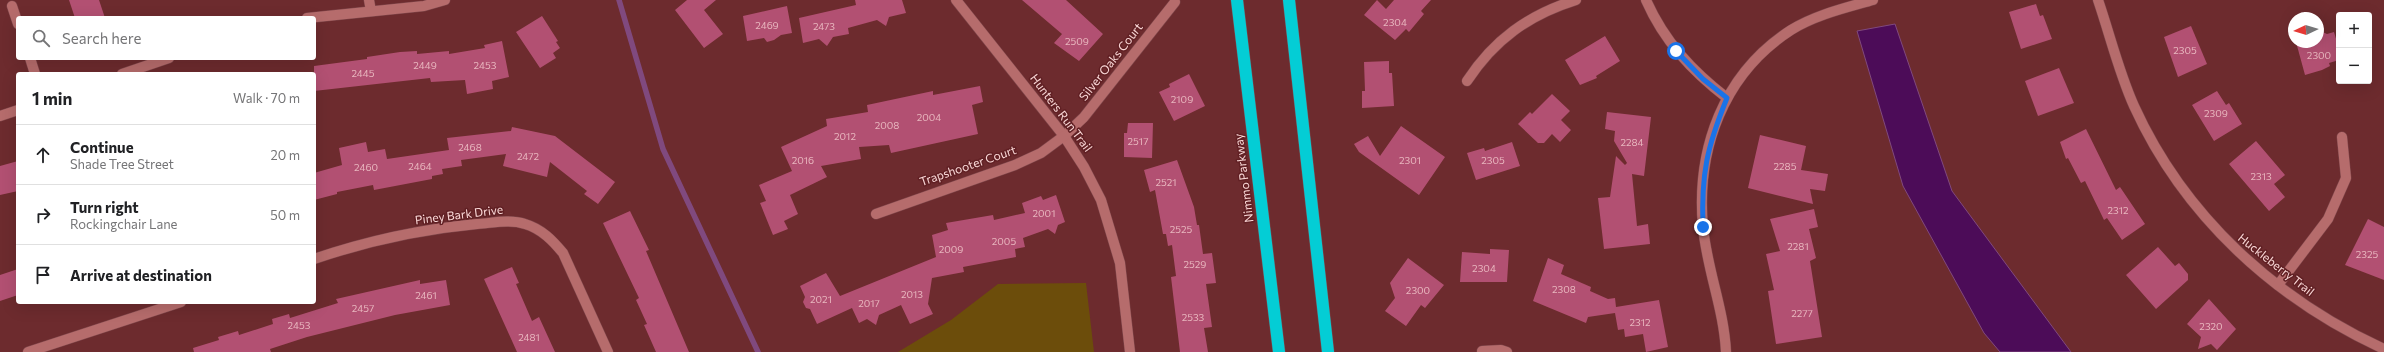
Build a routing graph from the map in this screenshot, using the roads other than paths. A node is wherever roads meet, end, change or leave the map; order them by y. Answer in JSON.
{"nodes":[{"id":1,"x":369,"y":0,"type":"edge"},
{"id":2,"x":445,"y":0,"type":"edge"},
{"id":3,"x":956,"y":0,"type":"edge"},
{"id":4,"x":1237,"y":0,"type":"edge"},
{"id":5,"x":1289,"y":0,"type":"edge"},
{"id":6,"x":1576,"y":0,"type":"edge"},
{"id":7,"x":1646,"y":0,"type":"edge"},
{"id":8,"x":1873,"y":0,"type":"edge"},
{"id":9,"x":2098,"y":0,"type":"edge"},
{"id":10,"x":1175,"y":2,"type":"dead end"},
{"id":11,"x":12,"y":6,"type":"dead end"},
{"id":12,"x":371,"y":10,"type":"junction"},
{"id":13,"x":316,"y":17,"type":"edge"},
{"id":14,"x":16,"y":18,"type":"edge"},
{"id":15,"x":31,"y":60,"type":"edge"},
{"id":16,"x":163,"y":60,"type":"edge"},
{"id":17,"x":34,"y":72,"type":"edge"},
{"id":18,"x":128,"y":72,"type":"edge"},
{"id":19,"x":1467,"y":81,"type":"dead end"},
{"id":20,"x":1727,"y":98,"type":"junction"},
{"id":21,"x":16,"y":111,"type":"edge"},
{"id":22,"x":0,"y":116,"type":"edge"},
{"id":23,"x":1064,"y":136,"type":"junction"},
{"id":24,"x":2342,"y":137,"type":"dead end"},
{"id":25,"x":876,"y":214,"type":"dead end"},
{"id":26,"x":316,"y":258,"type":"edge"},
{"id":27,"x":2278,"y":286,"type":"junction"},
{"id":28,"x":176,"y":304,"type":"edge"},
{"id":29,"x":2384,"y":349,"type":"edge"},
{"id":30,"x":1482,"y":351,"type":"dead end"},
{"id":31,"x":28,"y":352,"type":"edge"},
{"id":32,"x":608,"y":352,"type":"edge"},
{"id":33,"x":1130,"y":352,"type":"edge"},
{"id":34,"x":1279,"y":352,"type":"edge"},
{"id":35,"x":1328,"y":352,"type":"edge"},
{"id":36,"x":1507,"y":352,"type":"edge"},
{"id":37,"x":1726,"y":352,"type":"edge"}],
"edges":[{"from":1,"to":12,"type":"street"},
{"from":2,"to":12,"type":"street"},
{"from":3,"to":23,"type":"street","name":"Hunters Run Trail"},
{"from":4,"to":34,"type":"highway","name":"Nimmo Parkway"},
{"from":5,"to":35,"type":"highway"},
{"from":6,"to":19,"type":"street"},
{"from":7,"to":20,"type":"street"},
{"from":8,"to":20,"type":"street"},
{"from":9,"to":27,"type":"street","name":"Huckleberry Trail"},
{"from":10,"to":23,"type":"street","name":"Silver Oaks Court"},
{"from":11,"to":14,"type":"street"},
{"from":12,"to":13,"type":"street"},
{"from":15,"to":17,"type":"street"},
{"from":16,"to":18,"type":"street"},
{"from":20,"to":37,"type":"street"},
{"from":21,"to":22,"type":"street"},
{"from":23,"to":25,"type":"street","name":"Trapshooter Court"},
{"from":23,"to":33,"type":"street","name":"Hunters Run Trail"},
{"from":24,"to":27,"type":"street"},
{"from":26,"to":32,"type":"street","name":"Piney Bark Drive"},
{"from":27,"to":29,"type":"street","name":"Huckleberry Trail"},
{"from":28,"to":31,"type":"street"},
{"from":30,"to":36,"type":"street"}]}
